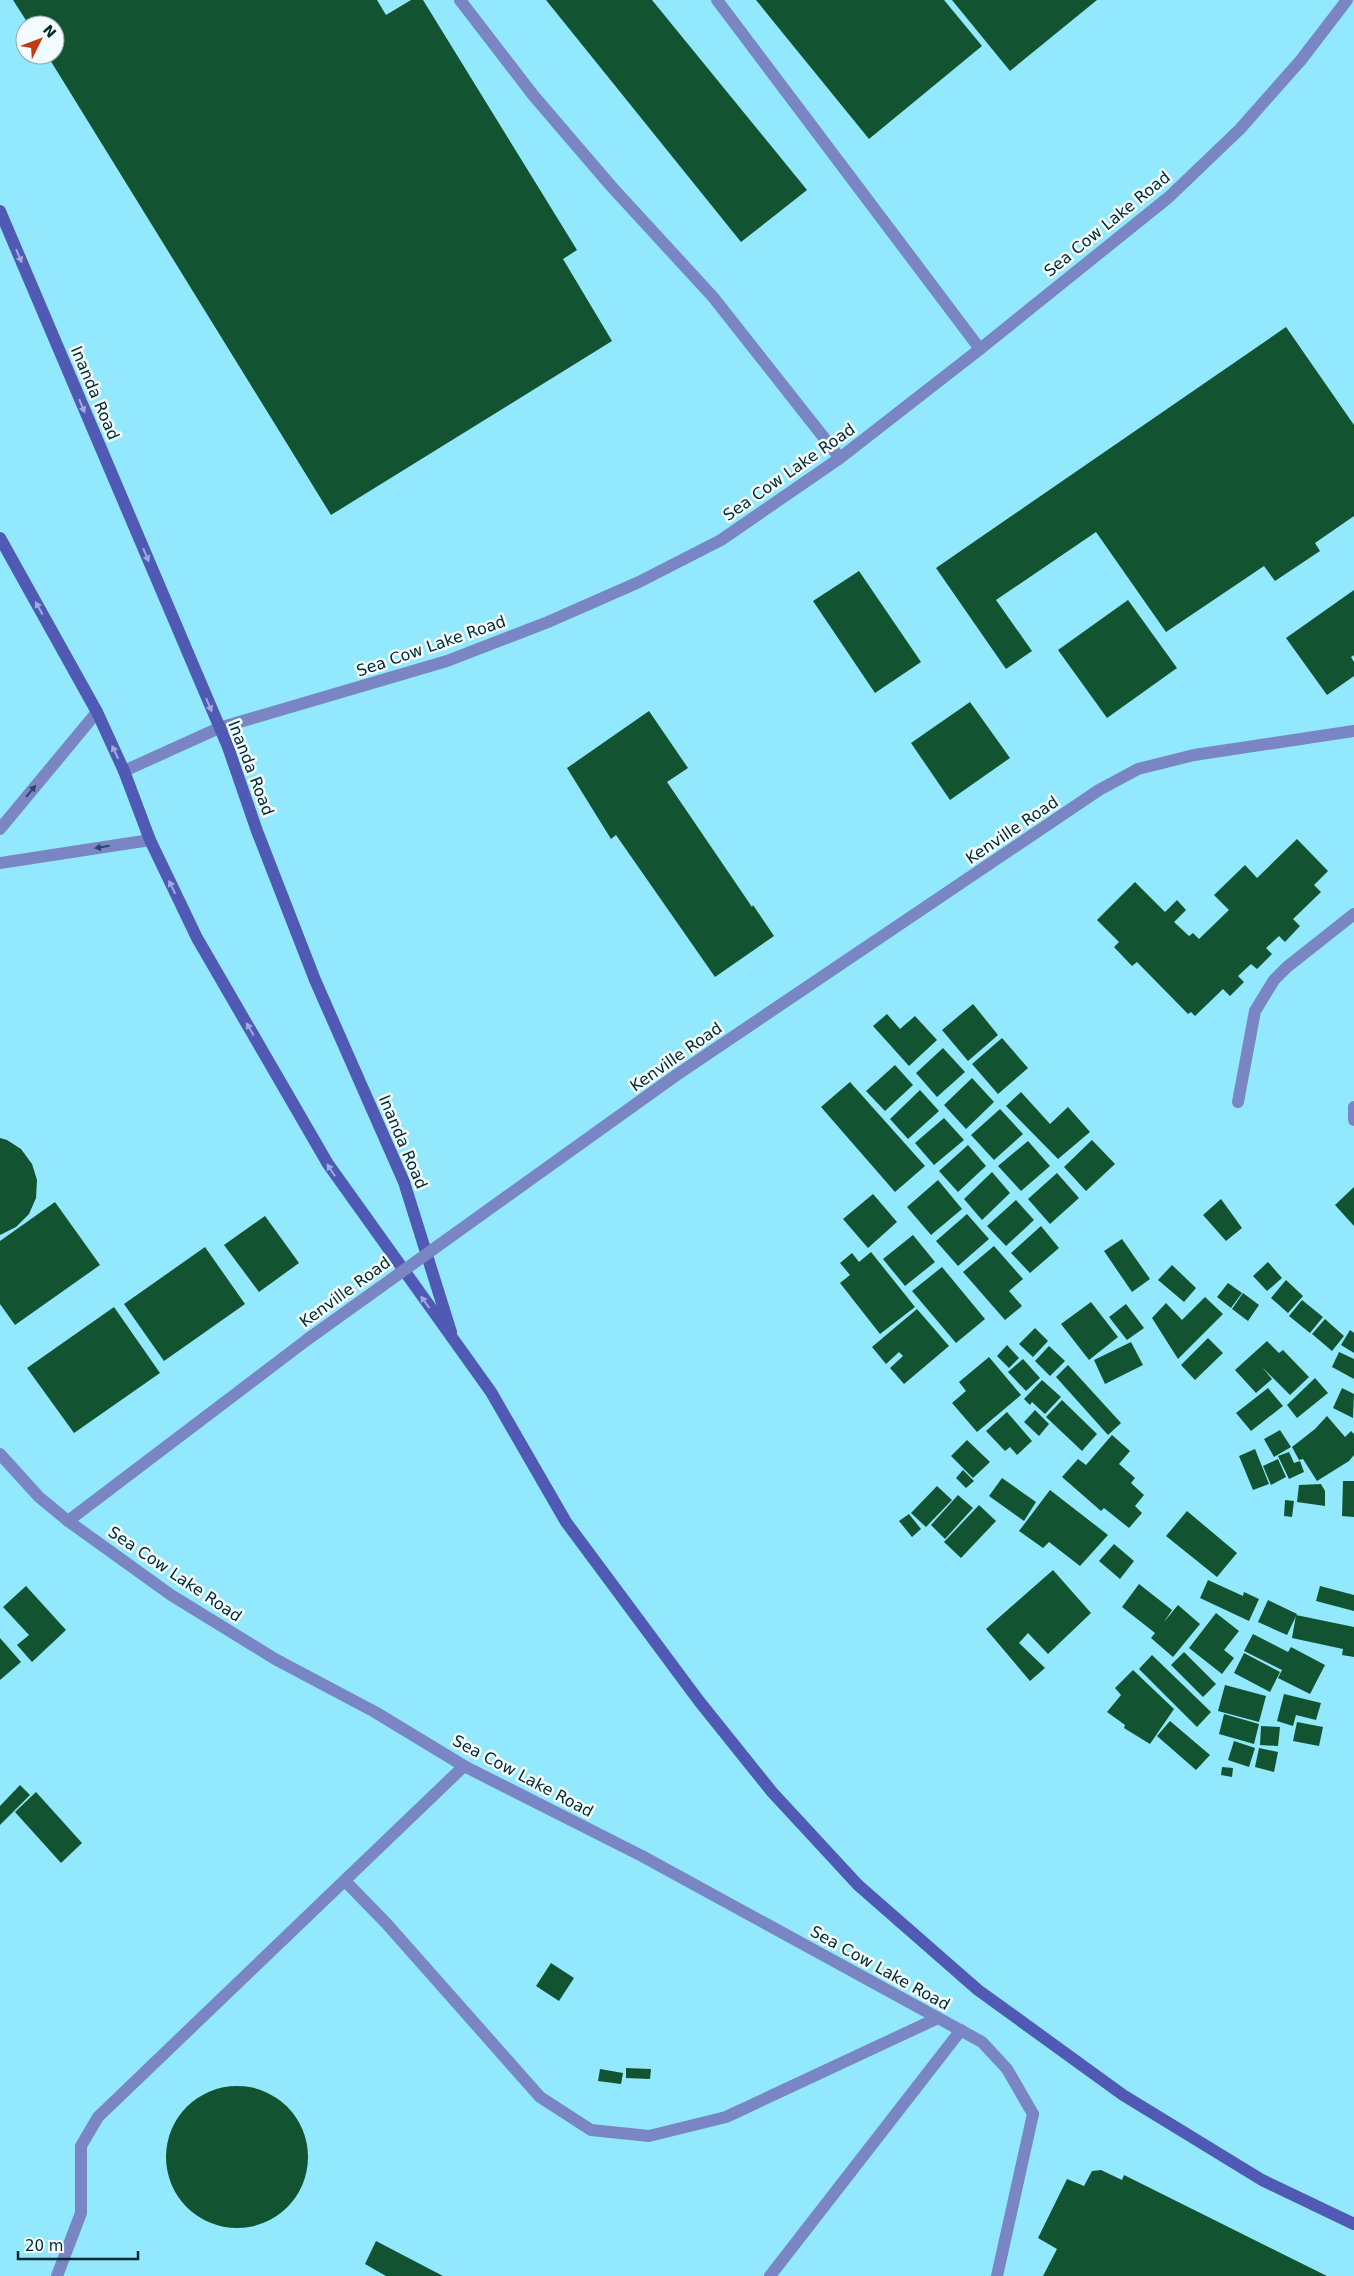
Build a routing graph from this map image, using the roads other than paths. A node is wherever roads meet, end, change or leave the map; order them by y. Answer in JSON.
{"nodes":[{"id":1,"x":460,"y":0,"type":"edge"},
{"id":2,"x":717,"y":0,"type":"edge"},
{"id":3,"x":1347,"y":0,"type":"edge"},
{"id":4,"x":0,"y":211,"type":"edge"},
{"id":5,"x":980,"y":349,"type":"junction"},
{"id":6,"x":840,"y":458,"type":"junction"},
{"id":7,"x":0,"y":538,"type":"edge"},
{"id":8,"x":97,"y":712,"type":"junction"},
{"id":9,"x":219,"y":728,"type":"junction"},
{"id":10,"x":1354,"y":731,"type":"edge"},
{"id":11,"x":124,"y":771,"type":"junction"},
{"id":12,"x":0,"y":829,"type":"edge"},
{"id":13,"x":150,"y":840,"type":"junction"},
{"id":14,"x":0,"y":863,"type":"edge"},
{"id":15,"x":1354,"y":914,"type":"edge"},
{"id":16,"x":1238,"y":1102,"type":"dead end"},
{"id":17,"x":1354,"y":1107,"type":"edge"},
{"id":18,"x":1354,"y":1120,"type":"edge"},
{"id":19,"x":454,"y":1342,"type":"junction"},
{"id":20,"x":0,"y":1454,"type":"edge"},
{"id":21,"x":68,"y":1521,"type":"junction"},
{"id":22,"x":566,"y":1522,"type":"joint"},
{"id":23,"x":464,"y":1766,"type":"junction"},
{"id":24,"x":345,"y":1881,"type":"junction"},
{"id":25,"x":938,"y":2018,"type":"junction"},
{"id":26,"x":961,"y":2030,"type":"junction"},
{"id":27,"x":1354,"y":2224,"type":"edge"},
{"id":28,"x":57,"y":2276,"type":"edge"},
{"id":29,"x":770,"y":2276,"type":"edge"},
{"id":30,"x":997,"y":2276,"type":"edge"}],
"edges":[{"from":1,"to":6,"type":"street"},
{"from":2,"to":5,"type":"street"},
{"from":3,"to":5,"type":"street","name":"Sea Cow Lake Road"},
{"from":4,"to":9,"type":"main road","name":"Inanda Road","one_way":true},
{"from":5,"to":6,"type":"street","name":"Sea Cow Lake Road"},
{"from":6,"to":9,"type":"street","name":"Sea Cow Lake Road"},
{"from":8,"to":7,"type":"main road","name":"Inanda Road","one_way":true},
{"from":11,"to":8,"type":"main road","name":"Inanda Road","one_way":true},
{"from":12,"to":8,"type":"street","one_way":true},
{"from":9,"to":11,"type":"street","name":"Sea Cow Lake Road"},
{"from":9,"to":19,"type":"main road","name":"Inanda Road"},
{"from":10,"to":21,"type":"street","name":"Kenville Road","bridge":true},
{"from":11,"to":13,"type":"main road","name":"Inanda Road"},
{"from":13,"to":14,"type":"street","one_way":true},
{"from":19,"to":13,"type":"main road","name":"Inanda Road","one_way":true},
{"from":15,"to":16,"type":"street"},
{"from":17,"to":18,"type":"street"},
{"from":19,"to":22,"type":"main road","name":"Inanda Road"},
{"from":20,"to":21,"type":"street","name":"Sea Cow Lake Road"},
{"from":21,"to":23,"type":"street","name":"Sea Cow Lake Road"},
{"from":22,"to":27,"type":"main road","name":"Sea Cow Lake Road"},
{"from":23,"to":24,"type":"street"},
{"from":23,"to":25,"type":"street","name":"Sea Cow Lake Road"},
{"from":24,"to":25,"type":"street"},
{"from":24,"to":28,"type":"street"},
{"from":25,"to":26,"type":"street","name":"Sea Cow Lake Road"},
{"from":26,"to":29,"type":"street"},
{"from":26,"to":30,"type":"street","name":"Sea Cow Lake Road"}]}
